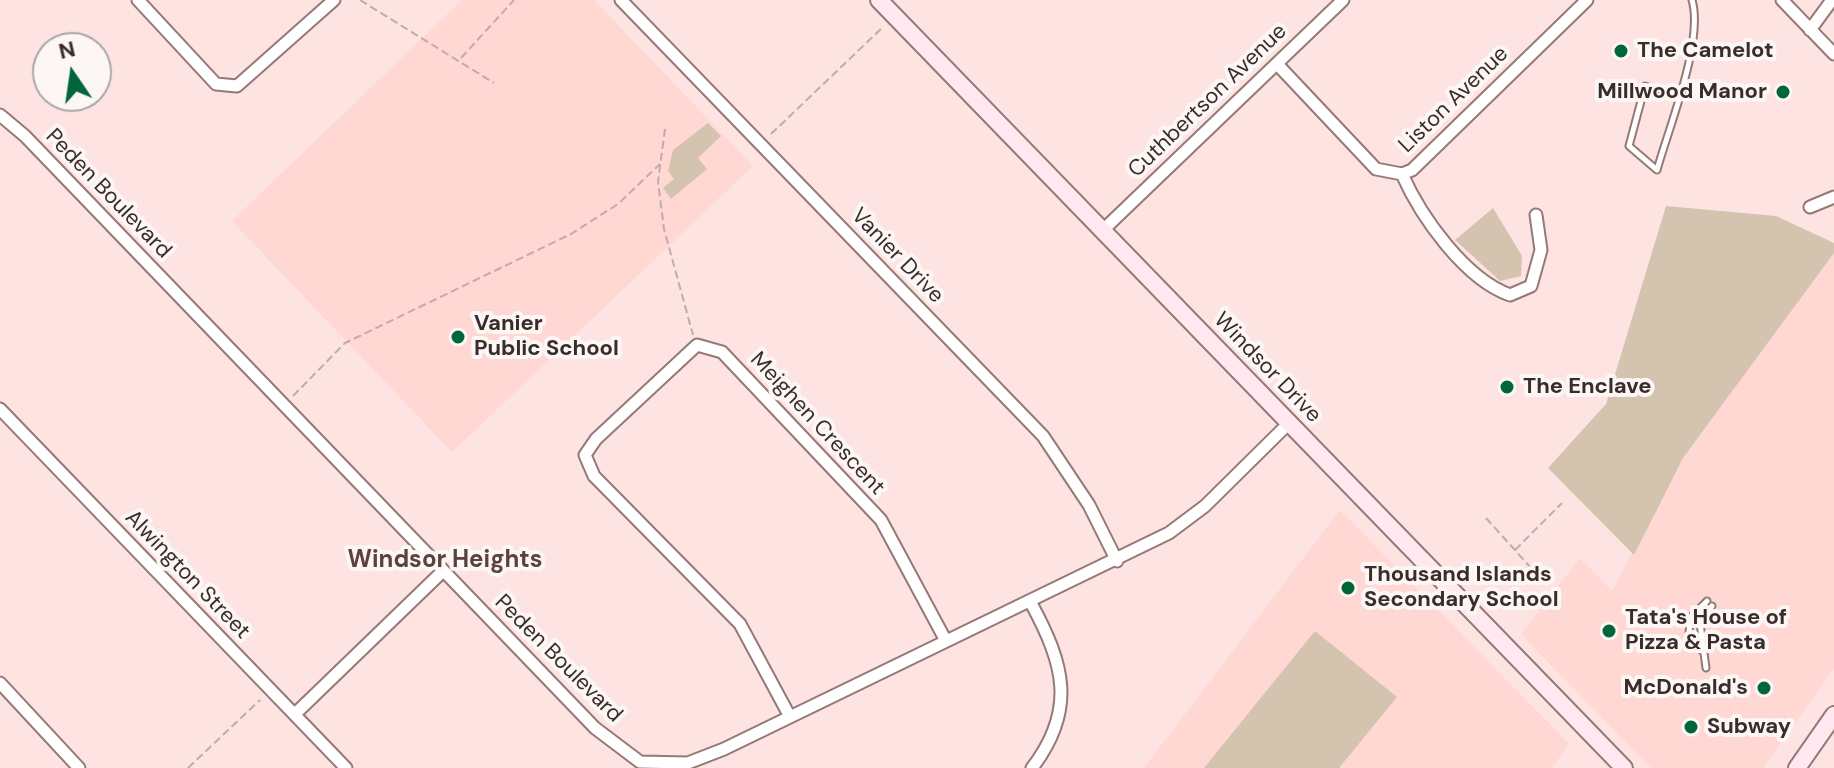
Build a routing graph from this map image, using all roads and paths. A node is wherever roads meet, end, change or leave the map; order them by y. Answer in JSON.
{"nodes":[{"id":1,"x":138,"y":0,"type":"edge"},
{"id":2,"x":334,"y":0,"type":"edge"},
{"id":3,"x":360,"y":0,"type":"edge"},
{"id":4,"x":514,"y":0,"type":"edge"},
{"id":5,"x":621,"y":0,"type":"edge"},
{"id":6,"x":879,"y":0,"type":"edge"},
{"id":7,"x":1343,"y":0,"type":"edge"},
{"id":8,"x":1587,"y":0,"type":"edge"},
{"id":9,"x":1692,"y":0,"type":"edge"},
{"id":10,"x":1782,"y":0,"type":"edge"},
{"id":11,"x":1832,"y":0,"type":"edge"},
{"id":12,"x":894,"y":16,"type":"junction"},
{"id":13,"x":1810,"y":30,"type":"junction"},
{"id":14,"x":1834,"y":54,"type":"edge"},
{"id":15,"x":460,"y":59,"type":"junction"},
{"id":16,"x":1277,"y":64,"type":"junction"},
{"id":17,"x":494,"y":83,"type":"dead end"},
{"id":18,"x":1678,"y":95,"type":"junction"},
{"id":19,"x":0,"y":115,"type":"edge"},
{"id":20,"x":665,"y":129,"type":"dead end"},
{"id":21,"x":761,"y":145,"type":"junction"},
{"id":22,"x":660,"y":164,"type":"junction"},
{"id":23,"x":1402,"y":174,"type":"junction"},
{"id":24,"x":1834,"y":197,"type":"edge"},
{"id":25,"x":1810,"y":207,"type":"dead end"},
{"id":26,"x":1536,"y":215,"type":"dead end"},
{"id":27,"x":1102,"y":231,"type":"junction"},
{"id":28,"x":697,"y":345,"type":"junction"},
{"id":29,"x":284,"y":405,"type":"junction"},
{"id":30,"x":0,"y":409,"type":"edge"},
{"id":31,"x":1289,"y":423,"type":"junction"},
{"id":32,"x":1562,"y":503,"type":"dead end"},
{"id":33,"x":1486,"y":518,"type":"dead end"},
{"id":34,"x":1515,"y":550,"type":"junction"},
{"id":35,"x":1117,"y":561,"type":"junction"},
{"id":36,"x":443,"y":571,"type":"junction"},
{"id":37,"x":1541,"y":579,"type":"dead end"},
{"id":38,"x":1031,"y":603,"type":"junction"},
{"id":39,"x":946,"y":641,"type":"junction"},
{"id":40,"x":1704,"y":652,"type":"junction"},
{"id":41,"x":1706,"y":668,"type":"dead end"},
{"id":42,"x":0,"y":683,"type":"edge"},
{"id":43,"x":271,"y":691,"type":"junction"},
{"id":44,"x":295,"y":714,"type":"junction"},
{"id":45,"x":789,"y":715,"type":"junction"},
{"id":46,"x":1834,"y":715,"type":"edge"},
{"id":47,"x":79,"y":768,"type":"edge"},
{"id":48,"x":188,"y":768,"type":"edge"},
{"id":49,"x":346,"y":768,"type":"edge"},
{"id":50,"x":1032,"y":768,"type":"edge"},
{"id":51,"x":1624,"y":768,"type":"edge"},
{"id":52,"x":1797,"y":768,"type":"edge"}],
"edges":[{"from":1,"to":2,"type":"street"},
{"from":3,"to":15,"type":"path"},
{"from":4,"to":15,"type":"path"},
{"from":5,"to":21,"type":"street","name":"Vanier Drive"},
{"from":6,"to":12,"type":"street","name":"Windsor Drive"},
{"from":7,"to":16,"type":"street","name":"Cuthbertson Avenue"},
{"from":8,"to":23,"type":"street","name":"Liston Avenue"},
{"from":9,"to":18,"type":"lane"},
{"from":10,"to":13,"type":"street"},
{"from":11,"to":13,"type":"street"},
{"from":12,"to":21,"type":"path"},
{"from":12,"to":27,"type":"street","name":"Windsor Drive"},
{"from":13,"to":14,"type":"street"},
{"from":15,"to":17,"type":"path"},
{"from":16,"to":23,"type":"street","name":"Liston Avenue"},
{"from":16,"to":27,"type":"street","name":"Cuthbertson Avenue"},
{"from":18,"to":18,"type":"lane"},
{"from":19,"to":29,"type":"street","name":"Peden Boulevard"},
{"from":20,"to":22,"type":"path"},
{"from":21,"to":35,"type":"street","name":"Vanier Drive"},
{"from":22,"to":28,"type":"path"},
{"from":22,"to":29,"type":"path"},
{"from":23,"to":26,"type":"street"},
{"from":24,"to":25,"type":"street"},
{"from":27,"to":31,"type":"street","name":"Windsor Drive"},
{"from":28,"to":39,"type":"street","name":"Meighen Crescent"},
{"from":28,"to":45,"type":"street"},
{"from":29,"to":36,"type":"street","name":"Peden Boulevard"},
{"from":30,"to":43,"type":"street","name":"Alwington Street"},
{"from":31,"to":35,"type":"street","name":"Peden Boulevard"},
{"from":31,"to":51,"type":"street","name":"Windsor Drive"},
{"from":32,"to":34,"type":"path"},
{"from":33,"to":34,"type":"path"},
{"from":34,"to":37,"type":"path"},
{"from":35,"to":38,"type":"street","name":"Peden Boulevard"},
{"from":36,"to":44,"type":"street"},
{"from":36,"to":45,"type":"street","name":"Peden Boulevard"},
{"from":38,"to":39,"type":"street","name":"Peden Boulevard"},
{"from":38,"to":50,"type":"street"},
{"from":39,"to":45,"type":"street","name":"Peden Boulevard"},
{"from":40,"to":40,"type":"lane"},
{"from":40,"to":41,"type":"lane"},
{"from":42,"to":47,"type":"street"},
{"from":43,"to":44,"type":"street","name":"Alwington Street"},
{"from":43,"to":48,"type":"path"},
{"from":44,"to":49,"type":"street","name":"Alwington Street"},
{"from":46,"to":52,"type":"street"}]}
